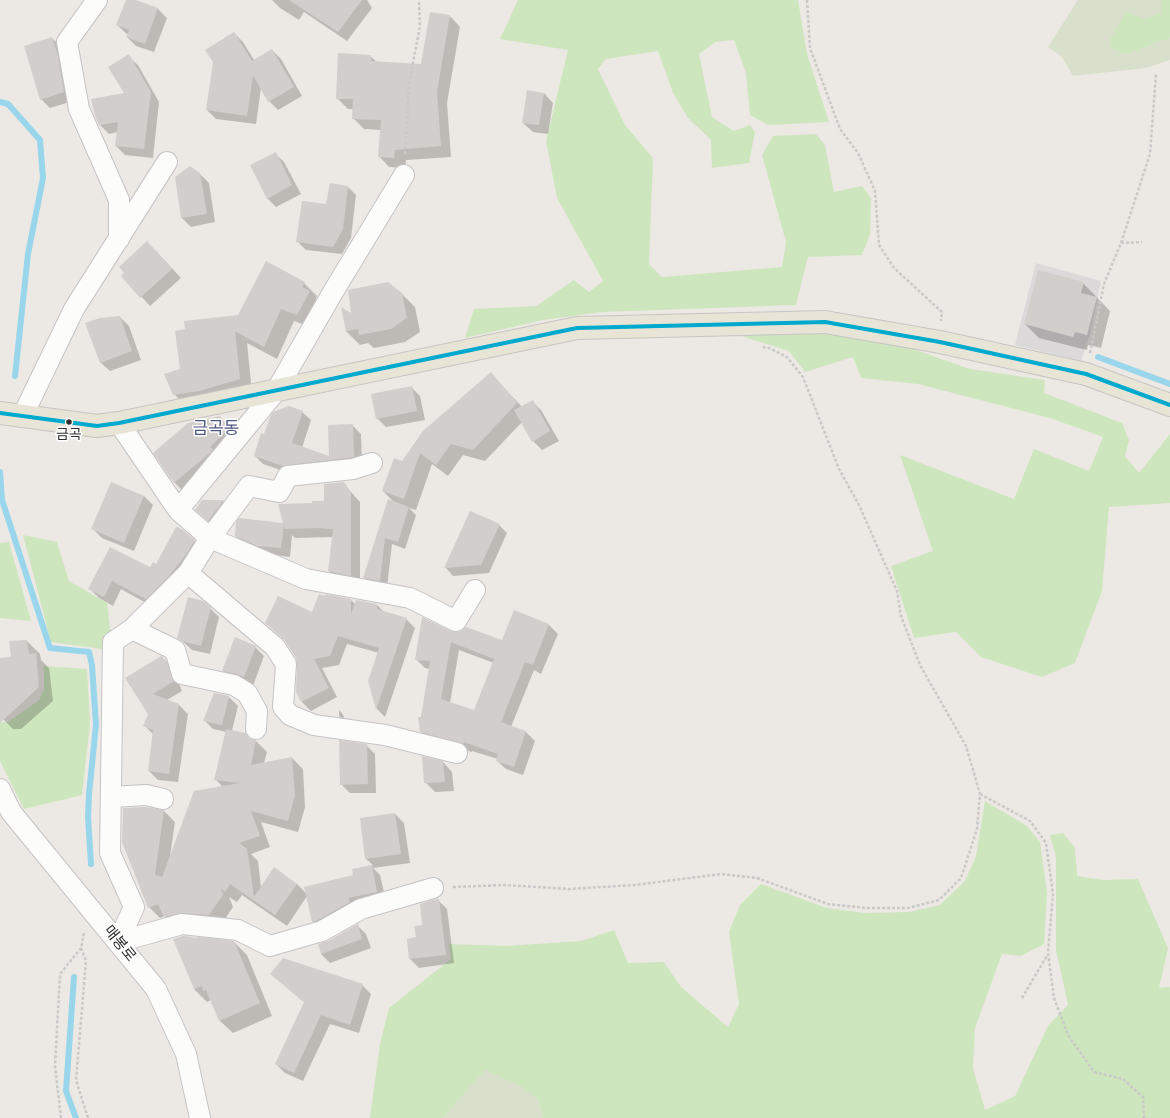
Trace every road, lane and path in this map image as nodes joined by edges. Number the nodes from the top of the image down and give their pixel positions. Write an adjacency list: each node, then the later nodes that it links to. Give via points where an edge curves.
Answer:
1 (97, 0): 7 (street, via 67,42 79,109 119,200)
2 (418, 0): 6 (path, via 420,26 409,84)
3 (807, 0): 10 (path, via 810,48 840,129 858,154 875,191 879,245 894,268 942,312)
4 (1156, 74): 9 (path, via 1150,154)
5 (167, 162): 7 (street)
6 (404, 175): 13 (street)
7 (119, 239): 16 (street, via 74,309)
8 (1142, 242): 9 (path)
9 (1121, 243): 12 (path, via 1104,284)
10 (940, 342): 12 (main road); 13 (main road, via 825,322 576,328)
11 (761, 346): 27 (path, via 787,357 803,377 839,469 859,505 897,591 901,616 920,665 966,746)
12 (1086, 374): 14 (main road)
13 (276, 391): 17 (main road); 19 (street)
14 (1170, 405)
15 (0, 413): 16 (main road)
16 (22, 417): 17 (main road, via 97,426)
17 (119, 423): 19 (street)
18 (372, 463): 20 (street, via 353,469 288,476 279,492 249,486)
19 (178, 510): 20 (street)
20 (210, 538): 21 (street); 22 (street, via 306,579 410,598 456,621)
21 (188, 573): 23 (street); 25 (street, via 275,646 286,664 283,707 290,715 314,725 385,734)
22 (475, 590)
23 (132, 629): 24 (street, via 175,650 182,674 234,685 247,693 257,711); 28 (street, via 113,642)
24 (256, 729)
25 (457, 753)
26 (0, 789): 31 (street, 매봉로, via 11,812)
27 (980, 794): 30 (path, via 977,829 961,878 939,900 908,908 866,908 828,904 757,878 721,874 635,885 569,889 505,885); 34 (path, via 1030,821 1046,843 1053,894)
28 (111, 797): 29 (street, via 146,795); 32 (street, via 110,854 134,907)
29 (163, 799)
30 (432, 888): 32 (street, via 361,909 322,931 270,946 238,930 182,924)
31 (90, 908): 32 (street, 매봉로); 33 (path)
32 (118, 942): 38 (street, 매봉로, via 156,990 186,1054)
33 (81, 948): 36 (path, via 60,974 55,1066); 37 (path, via 86,961 76,1080)
34 (1048, 953): 35 (path); 39 (path, via 1054,998 1068,1036 1094,1072 1123,1079 1143,1098)
35 (1022, 998)
36 (60, 1118)
37 (88, 1118)
38 (200, 1118)
39 (1144, 1118)

